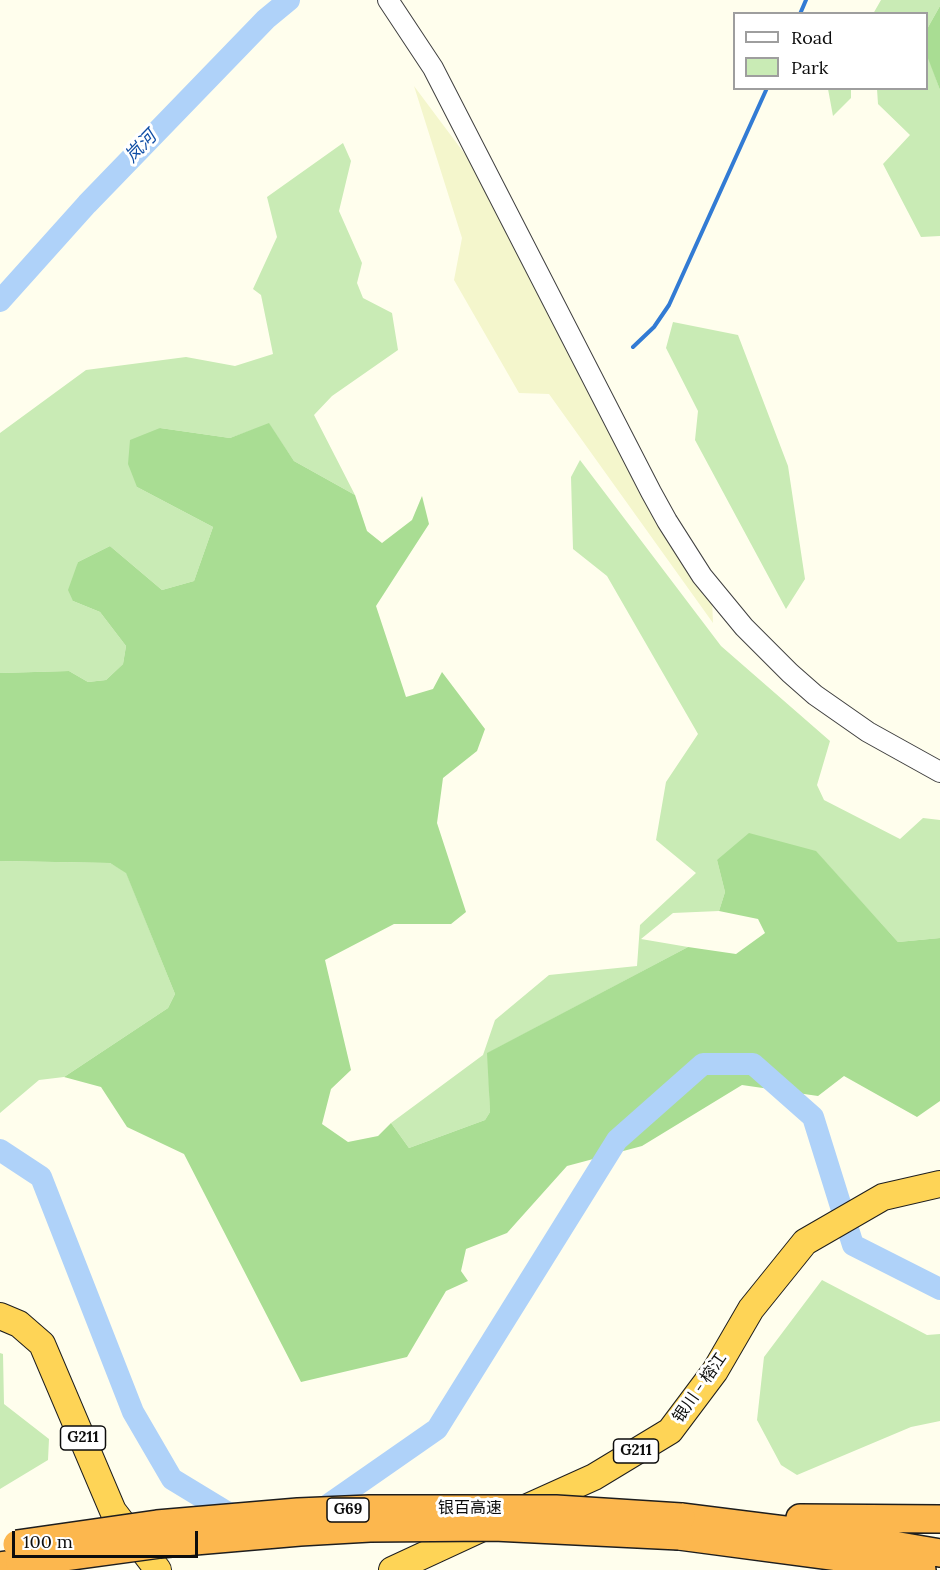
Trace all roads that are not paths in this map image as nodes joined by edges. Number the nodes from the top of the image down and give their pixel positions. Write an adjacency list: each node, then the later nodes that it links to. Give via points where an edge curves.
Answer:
1 (388, 0): 2 (street, via 433,68 651,492 702,576 759,643 815,694 868,732)
2 (940, 772)
3 (940, 1184): 10 (highway, 银川 - 榕江 / G211, via 883,1197 805,1242 751,1309 715,1371 670,1431 594,1477)
4 (0, 1316): 9 (highway, G211, via 19,1324 42,1344 113,1511)
5 (940, 1519): 6 (highway)
6 (680, 1526): 7 (highway, 银百高速 / G69, via 864,1540); 8 (highway, 银百高速 / G69, bridge, via 370,1528); 11 (highway); 12 (highway, 银百高速 / G69)
7 (940, 1553)
8 (9, 1555)
9 (158, 1570)
10 (392, 1570)
11 (794, 1570)
12 (921, 1570)

